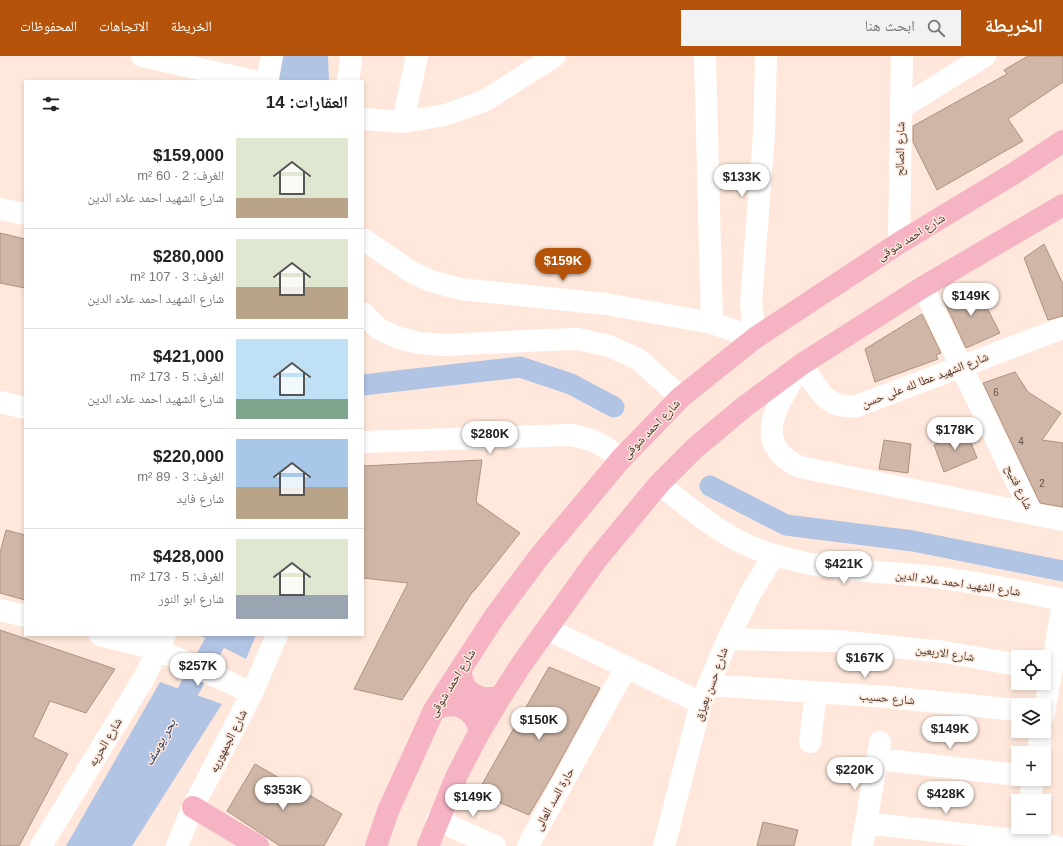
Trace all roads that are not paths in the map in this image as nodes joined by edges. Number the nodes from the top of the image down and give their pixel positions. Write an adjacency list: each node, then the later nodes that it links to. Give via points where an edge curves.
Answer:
1 (142, 56): 10 (street)
2 (272, 56): 11 (street)
3 (350, 56): 12 (street)
4 (417, 56): 15 (street)
5 (555, 56): 15 (street, via 484,101 445,115)
6 (705, 56): 24 (street)
7 (766, 56): 26 (street, via 764,134 751,303)
8 (902, 56): 13 (street, شارع الصالح)
9 (985, 56): 13 (street)
10 (250, 80)
11 (267, 80)
12 (348, 80)
13 (901, 108): 21 (street, شارع الصالح)
14 (364, 119): 15 (street)
15 (403, 122)
16 (1063, 141): 21 (main road, شارع احمد شوقى)
17 (0, 209): 19 (street)
18 (1061, 212): 22 (main road)
19 (24, 214)
20 (364, 241): 24 (street, via 413,273 460,289 606,304)
21 (899, 243): 26 (main road, شارع احمد شوقى)
22 (923, 287): 27 (main road); 28 (street, شارع فتيح)
23 (364, 314): 29 (street, via 379,329 419,343 444,345 578,340 609,346 638,359)
24 (712, 323): 26 (street)
25 (1063, 328): 28 (street, شارع الشهيد عطا لله على حسن)
26 (755, 338): 29 (main road, شارع احمد شوقى)
27 (802, 364): 28 (street, شارع الشهيد عطا لله على حسن, via 822,396 838,406 848,407 857,406); 34 (main road, via 744,407); 35 (street, via 775,412 772,423 775,445 781,455 790,462 800,468)
28 (962, 367): 35 (street, شارع فتيح)
29 (681, 397): 33 (main road, شارع احمد شوقى)
30 (0, 402): 31 (street)
31 (24, 408)
32 (364, 442): 33 (street, via 570,435 599,442)
33 (621, 459): 50 (main road, شارع احمد شوقى, via 538,557)
34 (659, 484): 37 (street, شارع الشهيد احمد علاء الدين, via 731,538); 42 (main road, via 597,559)
35 (1032, 514): 36 (street)
36 (1063, 520)
37 (774, 555): 38 (street, شارع الشهيد احمد علاء الدين, via 807,564 935,577); 45 (street, شارع حسن بعيزق, via 749,596)
38 (1063, 600)
39 (1063, 603): 47 (street)
40 (0, 610): 41 (street)
41 (24, 616)
42 (547, 629): 49 (street); 54 (main road)
43 (109, 636): 46 (street)
44 (277, 636): 52 (street, شارع الجمهوريه)
45 (728, 639): 48 (street, شارع الاربعين, via 836,642 944,652); 53 (street, شارع حسن بعيزق)
46 (162, 642): 52 (street); 64 (street, شارع الحريه, via 144,678)
47 (1051, 657)
48 (1011, 664)
49 (626, 667): 53 (street); 70 (street, حارة السد العالى)
50 (461, 668): 54 (main road, via 463,681 470,692 485,699); 56 (main road, شارع احمد شوقى)
51 (816, 692): 53 (street, شارع حسيب); 55 (street, شارع حسيب); 58 (street)
52 (252, 693): 60 (street, شارع الجمهوريه)
53 (705, 694): 71 (street, شارع حسن بعيزق)
54 (501, 696): 57 (main road)
55 (1011, 709)
56 (434, 710): 57 (main road, via 448,705 463,708 474,717); 67 (main road, شارع احمد شوقى, via 388,811)
57 (480, 731): 61 (main road)
58 (810, 742)
59 (1011, 774): 62 (street, via 879,750)
60 (193, 807): 65 (street, شارع الجمهوريه); 66 (main road)
61 (437, 820): 68 (main road); 69 (street)
62 (866, 823): 63 (street); 72 (street)
63 (1023, 838): 73 (street)
64 (41, 846)
65 (177, 846)
66 (258, 846)
67 (376, 846)
68 (428, 846)
69 (495, 846)
70 (528, 846)
71 (664, 846)
72 (862, 846)
73 (1055, 846)

